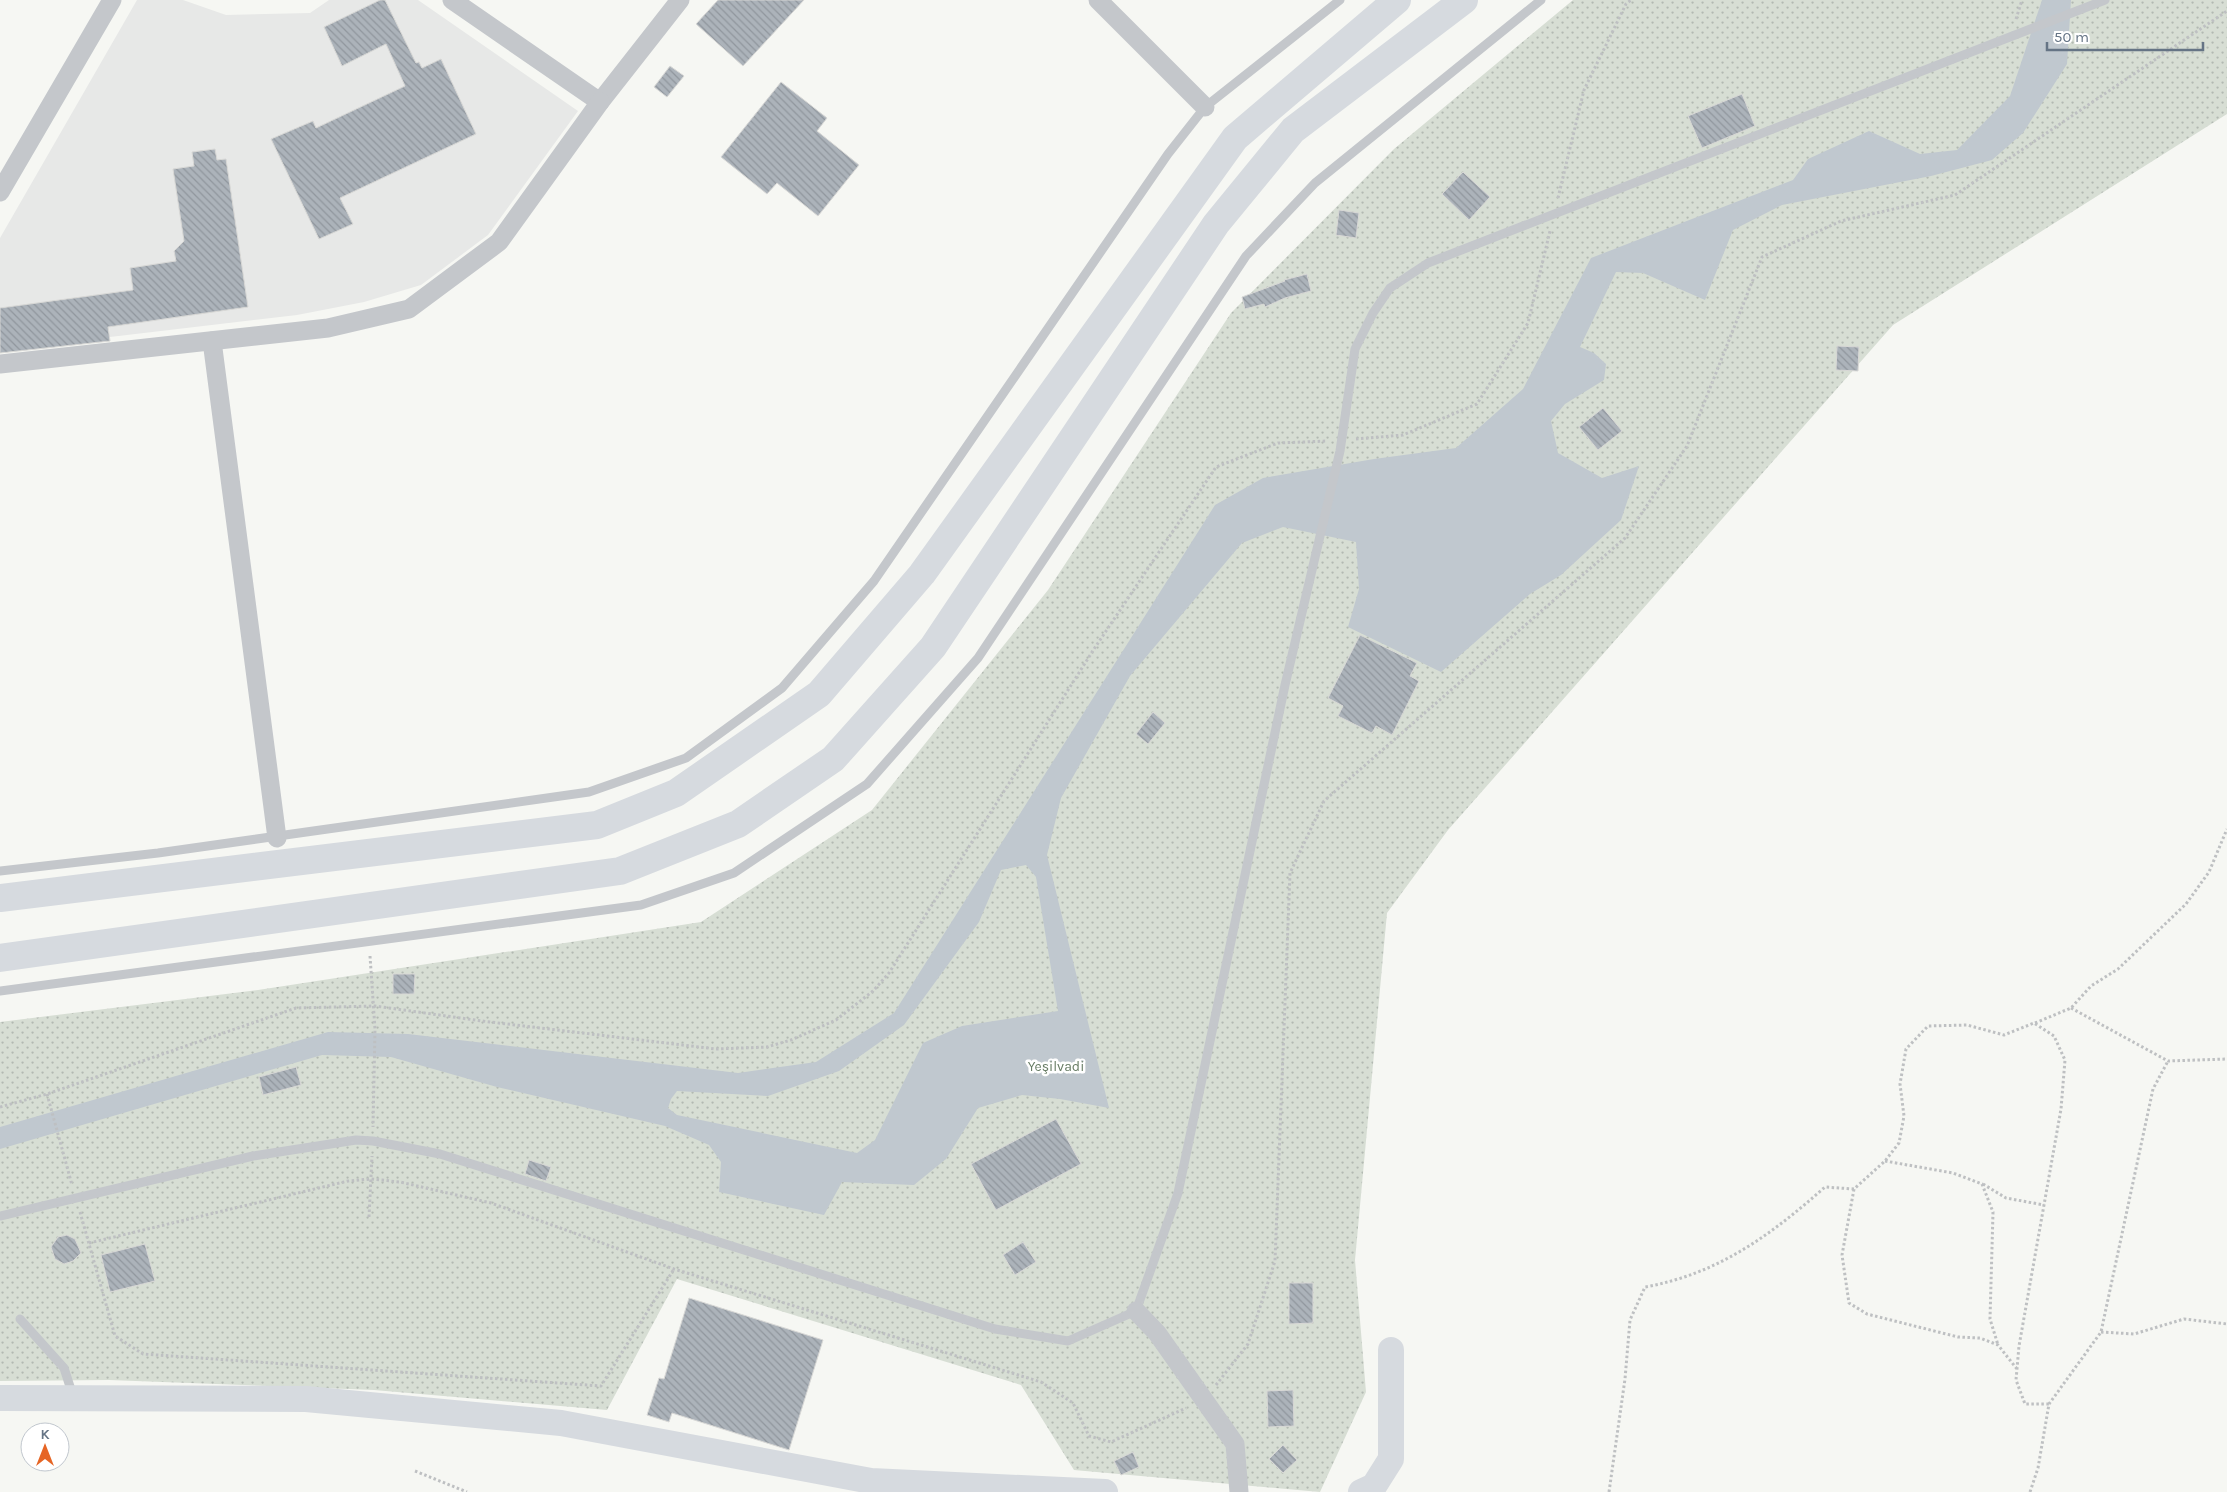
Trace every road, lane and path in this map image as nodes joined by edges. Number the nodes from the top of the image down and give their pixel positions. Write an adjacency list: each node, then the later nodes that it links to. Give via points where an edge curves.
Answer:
1 (112, 0): 13 (street)
2 (452, 0): 11 (street)
3 (680, 0): 11 (street)
4 (1098, 0): 12 (street)
5 (1340, 0): 12 (lane)
6 (1397, 0): 21 (main road, via 1234,138 922,574 819,694 676,793 597,825)
7 (1464, 0): 23 (main road, via 1292,130 1216,224 933,647 833,758 738,824 620,871)
8 (1541, 0): 22 (lane, via 1315,183 1246,256 978,658 867,784 734,873 641,905)
9 (1631, 0): 14 (path, via 1626,4 1584,90)
10 (2105, 0): 14 (lane)
11 (600, 102): 15 (street, via 499,242 409,309 328,328)
12 (1204, 107): 19 (lane, via 1168,154 874,581 782,688 686,758 590,792)
13 (0, 192)
14 (1554, 214): 17 (lane, via 1428,263 1390,288 1355,349); 17 (path, via 1528,323 1477,404 1403,435)
15 (212, 341): 16 (street); 19 (street)
16 (0, 364)
17 (1342, 441): 25 (path, via 1278,443 1216,467 1094,649 889,973 873,991 836,1020 815,1032 767,1047 716,1049); 40 (lane, via 1285,686 1178,1192)
18 (2227, 829): 26 (path, via 2209,872 2186,904 2118,969 2091,986)
19 (277, 838): 20 (lane)
20 (0, 870)
21 (0, 898)
22 (368, 942): 24 (lane); 25 (path)
23 (0, 958)
24 (0, 991)
25 (374, 1006): 28 (path); 31 (path, via 296,1008)
26 (2071, 1008): 27 (path); 30 (path)
27 (2034, 1023): 33 (path, via 2004,1035 1967,1024 1928,1026 1906,1049 1900,1084 1903,1125 1899,1143); 37 (path, via 2054,1036 2065,1060 2061,1109)
28 (376, 1058)
29 (2227, 1059): 30 (path)
30 (2168, 1061): 43 (path, via 2153,1089)
31 (47, 1094): 32 (path); 36 (path)
32 (0, 1107)
33 (1885, 1161): 34 (path, via 1953,1174); 35 (path)
34 (1982, 1184): 37 (path, via 2006,1198); 44 (path, via 1993,1212 1990,1319)
35 (1854, 1189): 44 (path, via 1842,1255 1849,1303 1867,1314 1958,1337 1980,1338); 55 (path, via 1825,1187 1780,1226 1733,1257 1674,1282 1645,1287 1630,1320)
36 (76, 1200): 38 (lane); 39 (path, via 116,1336 143,1354 601,1386); 40 (lane, via 253,1156 356,1140 373,1141 440,1154 995,1329 1068,1341)
37 (2044, 1205): 46 (path)
38 (0, 1216)
39 (674, 1269)
40 (1136, 1311): 53 (street, via 1157,1333 1234,1444)
41 (20, 1319): 48 (lane, via 64,1368)
42 (2227, 1324): 43 (path, via 2184,1319 2134,1334)
43 (2101, 1332): 49 (path)
44 (1998, 1345): 46 (path)
45 (1391, 1350): 54 (street, via 1391,1459 1374,1486)
46 (2017, 1369): 49 (path, via 2016,1380 2025,1404)
47 (0, 1398): 48 (street)
48 (74, 1398): 52 (street, via 306,1399 561,1423 871,1481)
49 (2049, 1404): 56 (path, via 2038,1468)
50 (415, 1471): 51 (path)
51 (467, 1492)
52 (1105, 1492)
53 (1239, 1492)
54 (1361, 1492)
55 (1609, 1492)
56 (2030, 1492)

